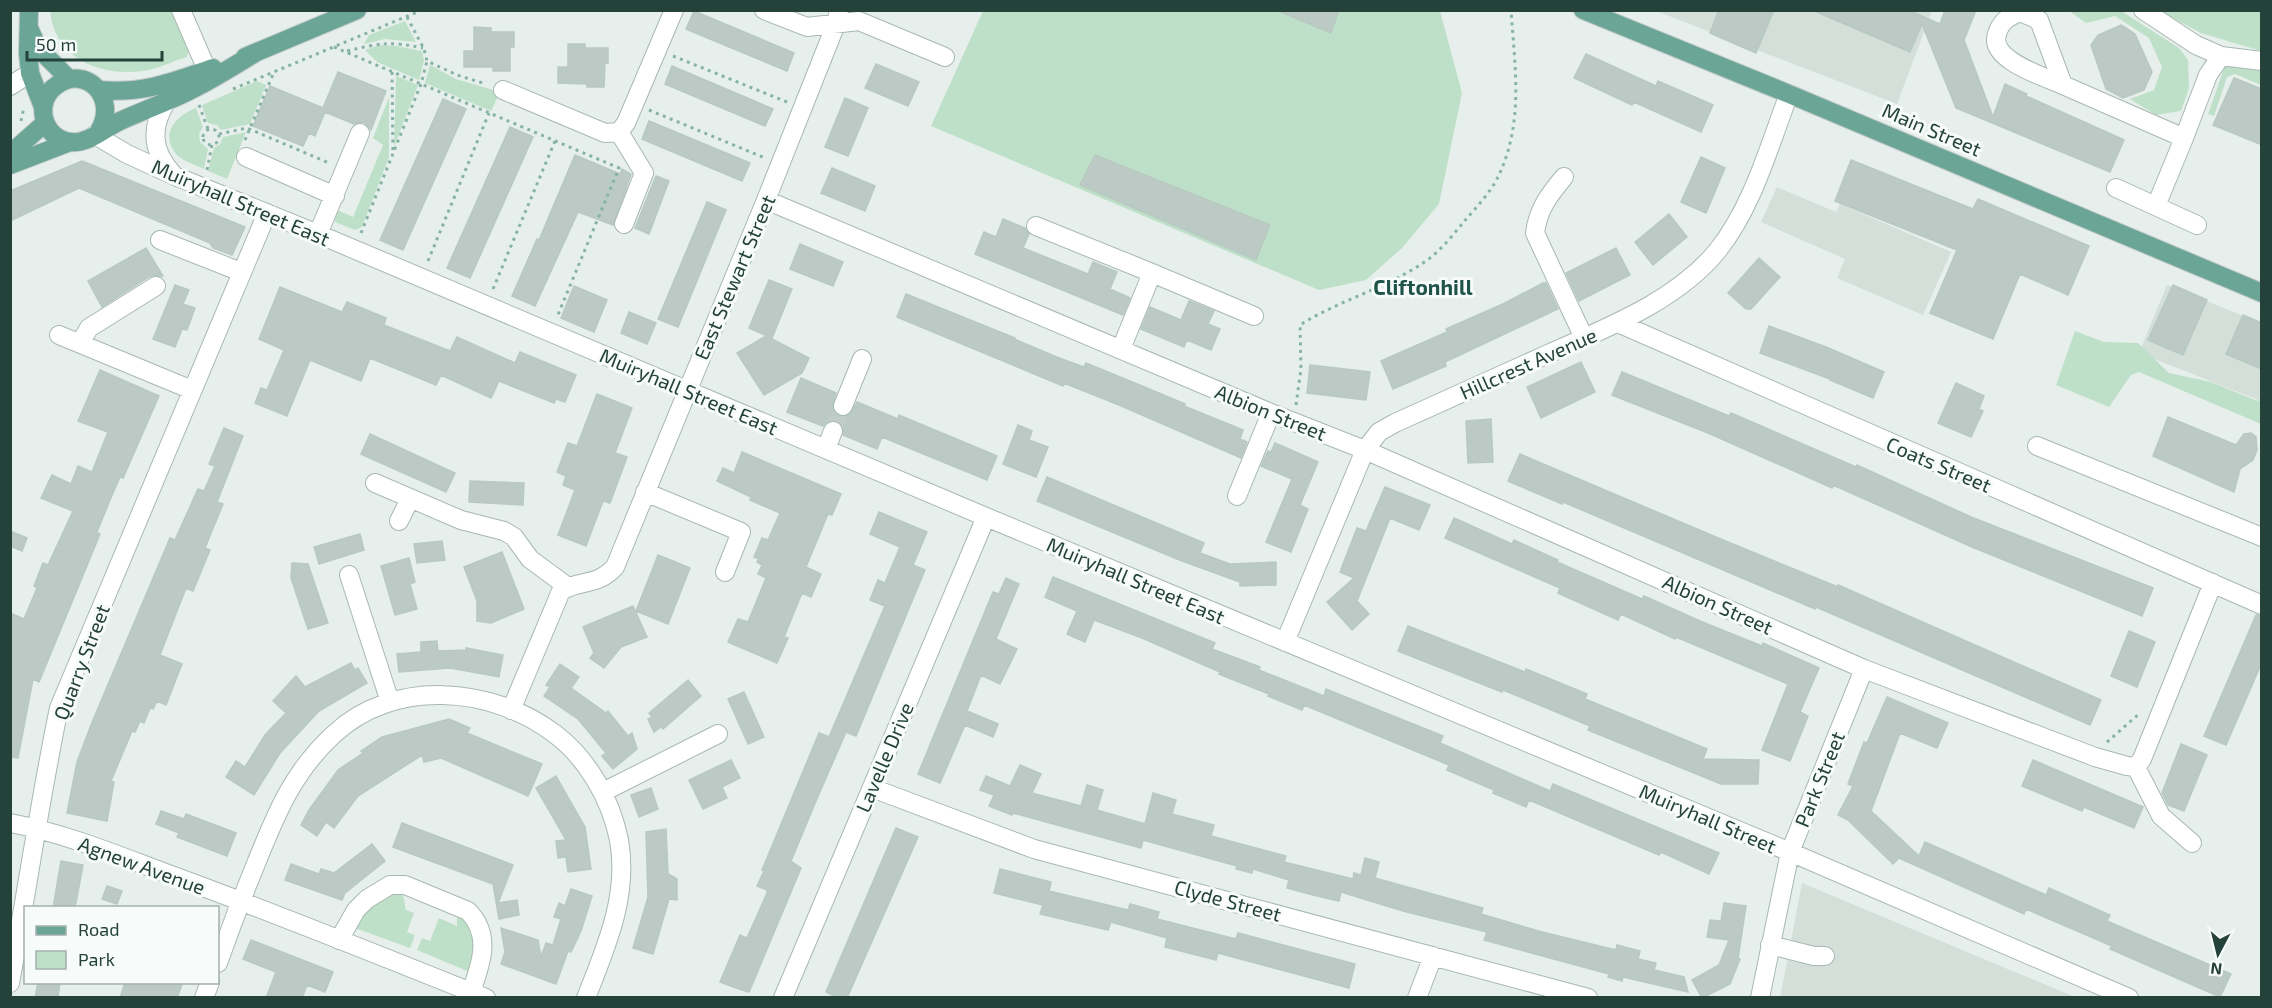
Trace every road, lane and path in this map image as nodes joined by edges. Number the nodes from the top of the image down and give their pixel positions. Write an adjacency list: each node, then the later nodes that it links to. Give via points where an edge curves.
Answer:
1 (181, 10): 22 (street)
2 (357, 10): 9 (main road)
3 (422, 10): 10 (path)
4 (674, 10): 15 (street)
5 (764, 10): 11 (street, via 807,27)
6 (1511, 10): 88 (path, via 1517,102 1512,140 1497,179 1430,258 1299,325 1301,369)
7 (1583, 10): 33 (main road, Main Street, via 1688,46)
8 (2142, 10): 19 (street)
9 (321, 17): 17 (main road)
10 (407, 17): 13 (path); 14 (path)
11 (837, 17): 18 (street, via 859,21); 37 (street, East Stewart Street)
12 (29, 19): 25 (main road); 26 (main road, via 38,48)
13 (334, 47): 16 (path); 23 (path)
14 (424, 49): 16 (path, via 397,42); 20 (path)
15 (657, 49): 35 (street); 37 (path)
16 (346, 52): 24 (path)
17 (255, 53): 22 (main road); 34 (main road)
18 (945, 57)
19 (2221, 57): 21 (street); 46 (street, via 2208,75)
20 (427, 61): 27 (path); 32 (path)
21 (2262, 61)
22 (207, 70): 30 (main road, via 156,88)
23 (274, 72): 31 (path); 41 (path)
24 (392, 72): 27 (path); 52 (path)
25 (30, 74): 29 (street); 39 (main road)
26 (69, 79): 30 (main road, via 91,83); 39 (main road, via 45,97)
27 (421, 84): 38 (path); 52 (path)
28 (2063, 85): 46 (street)
29 (10, 86)
30 (99, 90): 43 (main road, via 106,111 105,122)
31 (231, 90)
32 (503, 90): 42 (street, via 605,133)
33 (1789, 94): 74 (main road, Main Street); 77 (street, Hillcrest Avenue, via 1751,191 1719,248 1684,282)
34 (166, 102): 43 (main road); 56 (street, via 154,139 161,159)
35 (634, 103): 42 (street); 54 (path)
36 (190, 107): 40 (path, via 198,103)
37 (802, 109): 54 (street, East Stewart Street)
38 (489, 113): 47 (path); 72 (path)
39 (44, 115): 48 (main road, via 54,136); 51 (main road)
40 (208, 129): 45 (path); 49 (path, via 203,139)
41 (250, 129): 45 (path); 50 (path); 55 (path)
42 (619, 132): 64 (street, via 644,173)
43 (97, 133): 48 (main road, via 80,142); 56 (street, Muiryhall Street East, via 127,154)
44 (360, 133): 55 (street)
45 (219, 134): 49 (path)
46 (2184, 138): 62 (street)
47 (555, 141): 75 (path); 78 (path, via 619,168)
48 (70, 142): 53 (main road)
49 (212, 145): 57 (path, via 206,172)
50 (245, 151): 60 (street)
51 (10, 154)
52 (393, 158): 69 (path)
53 (10, 165)
54 (780, 165): 61 (street, East Stewart Street)
55 (345, 170): 60 (street)
56 (175, 176): 63 (street, Muiryhall Street East)
57 (214, 176)
58 (1564, 177): 80 (street, via 1546,198 1534,232)
59 (2116, 188): 62 (street)
60 (335, 196): 67 (street)
61 (766, 200): 82 (street, Albion Street); 85 (street, East Stewart Street)
62 (2156, 206): 65 (street)
63 (267, 213): 67 (street, Muiryhall Street East); 70 (street, Quarry Street)
64 (624, 224)
65 (2197, 225)
66 (1036, 226): 71 (street)
67 (318, 234): 69 (street, Muiryhall Street East)
68 (160, 240): 70 (street)
69 (354, 249): 72 (street, Muiryhall Street East)
70 (241, 272): 84 (street, Quarry Street)
71 (1152, 273): 76 (street); 82 (street)
72 (420, 279): 75 (street, Muiryhall Street East)
73 (156, 286): 81 (street, via 89,328)
74 (2262, 293)
75 (486, 305): 78 (street, Muiryhall Street East)
76 (1254, 316)
77 (1618, 323): 80 (street, Hillcrest Avenue); 102 (street, Coats Street)
78 (551, 332): 85 (street, Muiryhall Street East)
79 (59, 334): 81 (street)
80 (1584, 338): 92 (street, Hillcrest Avenue, via 1395,423 1379,432)
81 (80, 344): 84 (street)
82 (1121, 349): 87 (street, Albion Street)
83 (862, 359): 86 (street)
84 (192, 390): 116 (street, Quarry Street, via 59,708)
85 (687, 391): 91 (street, Muiryhall Street East); 94 (street, East Stewart Street)
86 (843, 406)
87 (1271, 412): 88 (street, Albion Street); 95 (street)
88 (1293, 422): 92 (street, Albion Street)
89 (833, 431): 91 (street)
90 (2037, 446): 99 (street)
91 (826, 449): 97 (street, Muiryhall Street East)
92 (1365, 450): 105 (street, Hillcrest Avenue); 106 (street, Albion Street)
93 (375, 483): 96 (street)
94 (645, 492): 100 (street, via 741,532); 103 (street, East Stewart Street, via 615,567 599,580)
95 (1237, 496)
96 (410, 499): 98 (street); 103 (street, via 461,520 504,531 514,537 530,559)
97 (986, 517): 105 (street, Muiryhall Street East); 113 (street, Lavelle Drive)
98 (399, 521)
99 (2262, 537)
100 (725, 572)
101 (349, 575): 107 (street)
102 (2213, 583): 104 (street, Coats Street); 112 (street)
103 (568, 587): 109 (street, via 557,597)
104 (2262, 605)
105 (1285, 642): 118 (street, Muiryhall Street)
106 (1864, 669): 111 (street, Albion Street); 118 (street, Park Street)
107 (390, 702): 109 (street, via 428,694 453,695); 119 (street, via 334,734 297,776 278,810)
108 (2144, 709): 111 (path)
109 (511, 710): 114 (street, via 556,734 588,768)
110 (718, 734): 114 (street)
111 (2091, 755): 112 (street, Albion Street)
112 (2136, 767): 117 (street, via 2161,816)
113 (872, 788): 122 (street, Clyde Street, via 1034,849); 129 (street, Lavelle Drive)
114 (603, 792): 128 (street, via 619,840 621,879 617,912)
115 (10, 823): 116 (street, Agnew Avenue)
116 (37, 828): 119 (street, Agnew Avenue); 125 (street, Quarry Street)
117 (2192, 843)
118 (1790, 852): 121 (street, Park Street); 127 (street, Muiryhall Street)
119 (241, 901): 120 (street, Agnew Avenue); 124 (street)
120 (339, 940): 126 (street, Agnew Avenue); 126 (street, Agnew Avenue, via 356,910 367,900 390,885 405,885 468,911 475,918 483,947)
121 (1770, 945): 123 (street); 132 (street, Park Street)
122 (1433, 956): 130 (street); 131 (street, Clyde Street)
123 (1825, 956)
124 (219, 960)
125 (10, 983)
126 (479, 995)
127 (2118, 995)
128 (586, 998)
129 (783, 998)
130 (1417, 998)
131 (1588, 998)
132 (1760, 998)

